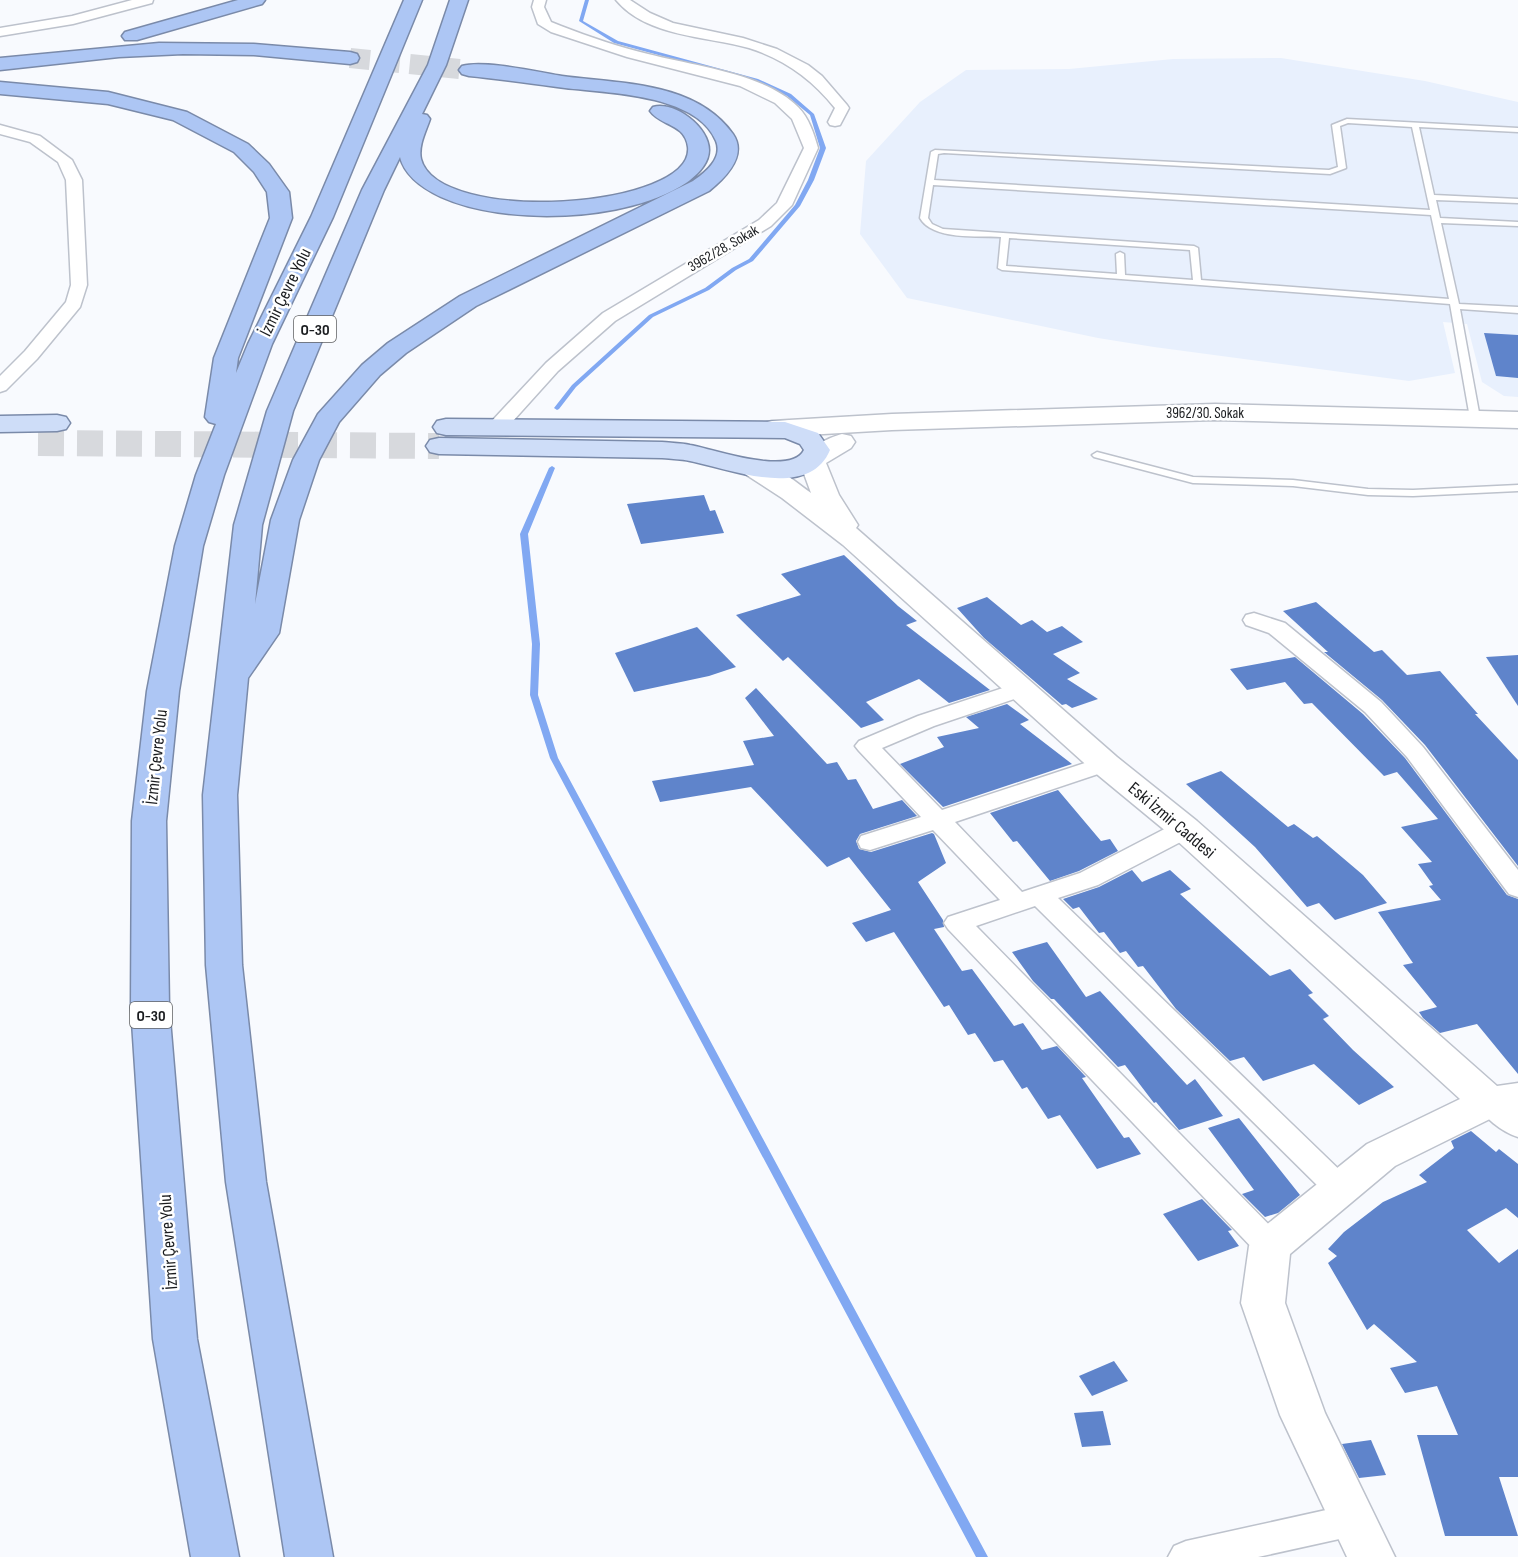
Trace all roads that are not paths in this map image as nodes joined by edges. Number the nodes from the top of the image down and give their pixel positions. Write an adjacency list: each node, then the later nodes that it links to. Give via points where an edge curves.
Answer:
1 (96, 0): 8 (street)
2 (147, 0): 8 (street)
3 (256, 0): 10 (highway, via 148,32)
4 (413, 0): 42 (highway, İzmir Çevre Yolu / O-30, via 322,217 260,344)
5 (459, 0): 11 (highway, O-30)
6 (540, 0): 35 (street, 3962/28. Sokak, via 538,7 545,24 556,29 773,95 793,110 811,147 784,205 765,223 609,317 552,368)
7 (622, 0): 14 (street, via 638,13 678,30 745,43 799,64 827,88 842,108)
8 (112, 9): 9 (street)
9 (0, 32)
10 (0, 62): 12 (highway, via 186,48 297,51 348,62 183,56)
11 (436, 65): 46 (highway, O-30, via 373,190 280,411 248,525); 46 (highway, via 411,147 411,161 430,183 466,200 527,209 596,204 638,195 678,179 695,164 699,148 692,130 669,114 651,108 466,75 625,90 669,100 707,116 723,132 728,152 717,172 701,186 468,300 398,348 347,396 327,419 306,460 285,520 264,633)
12 (0, 72)
13 (0, 88): 42 (highway, via 108,98 180,116 241,148 262,168 278,192 281,218 226,358)
14 (835, 122)
15 (1415, 124): 17 (lane); 18 (lane, via 1354,120 1336,125 1342,168 1330,172 945,151 935,152); 19 (lane)
16 (0, 129): 29 (street, via 35,139 64,160 74,180 79,285 74,303)
17 (1518, 130)
18 (929, 182): 21 (lane); 23 (lane, via 923,215 929,226 941,231)
19 (1431, 197): 20 (lane); 21 (lane)
20 (1518, 201)
21 (1435, 216): 22 (lane); 27 (lane)
22 (1518, 224)
23 (1005, 235): 25 (lane, via 1002,268); 26 (lane, via 1194,248)
24 (1120, 254): 25 (lane)
25 (1120, 277): 26 (lane)
26 (1197, 283): 27 (lane)
27 (1455, 304): 28 (lane); 30 (lane)
28 (1518, 310)
29 (0, 386)
30 (1475, 418): 31 (street, 3962/30. Sokak); 32 (street, 3962/30. Sokak, via 1215,412)
31 (1518, 420)
32 (892, 422): 36 (street); 40 (street, via 855,434)
33 (57, 423): 34 (main road)
34 (0, 424)
35 (497, 427): 36 (main road); 41 (main road, via 442,437 687,452)
36 (772, 429): 40 (main road, via 798,433 812,441 817,450); 41 (main road, via 749,434 736,444 735,454)
37 (0, 443): 38 (main road)
38 (38, 443)
39 (1097, 455): 43 (lane, via 1193,480 1293,483 1368,492)
40 (812, 460): 41 (main road, via 791,470); 44 (street, Eski İzmir Caddesi, via 825,495)
41 (754, 468): 44 (street, Eski İzmir Caddesi)
42 (210, 475): 58 (highway, İzmir Çevre Yolu / O-30, via 189,546 163,692 149,833 150,1007 175,1339)
43 (1518, 488)
44 (853, 539): 47 (street, Eski İzmir Caddesi)
45 (1254, 620): 52 (street, via 1277,628 1373,707 1415,752)
46 (232, 676): 59 (highway, O-30, via 220,795 224,965 246,1182)
47 (1021, 689): 48 (street, Eski İzmir Caddesi); 49 (street, via 867,746)
48 (1104, 764): 49 (street); 50 (street, Eski İzmir Caddesi)
49 (937, 819): 51 (street); 53 (street)
50 (1185, 829): 53 (street, via 1089,879); 54 (street, Eski İzmir Caddesi)
51 (870, 842)
52 (1518, 888)
53 (1028, 899): 55 (street); 56 (street, via 957,923)
54 (1508, 1109): 55 (street, via 1381,1155)
55 (1340, 1189): 56 (street)
56 (1270, 1246): 57 (street, via 1263,1303 1303,1415)
57 (1353, 1520): 60 (street); 61 (street)
58 (214, 1557)
59 (309, 1557)
60 (1186, 1557)
61 (1371, 1557)

